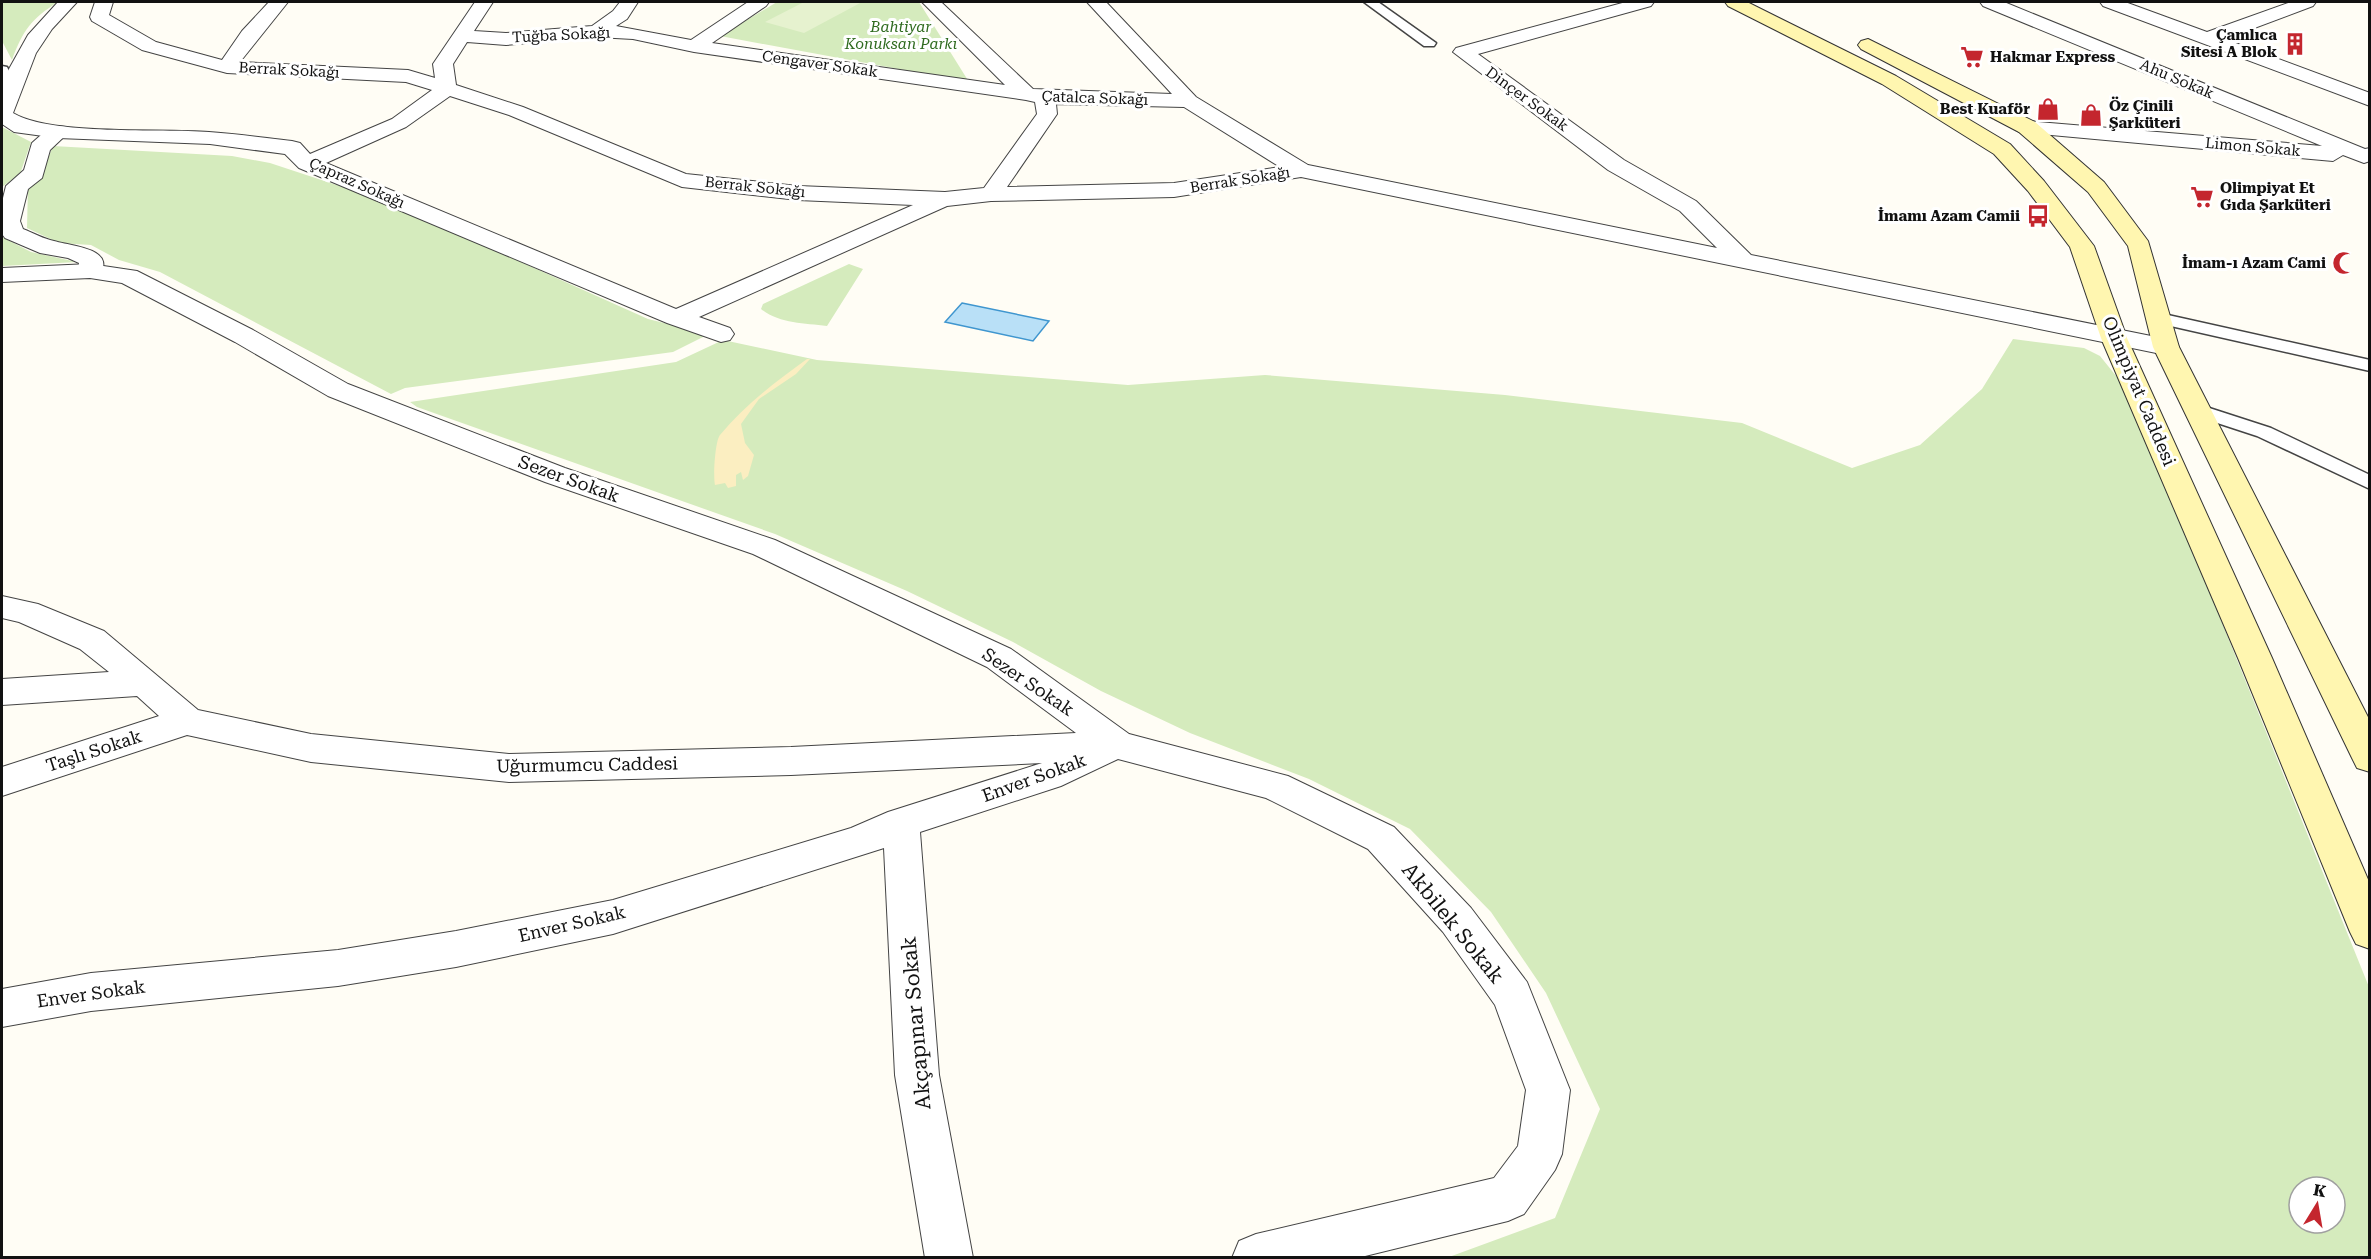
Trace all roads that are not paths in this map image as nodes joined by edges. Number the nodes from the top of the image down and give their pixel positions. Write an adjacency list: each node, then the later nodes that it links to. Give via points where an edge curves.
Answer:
1 (68, 2): 22 (street, Çapraz Sokağı, via 57,10)
2 (104, 2): 21 (street, Berrak Sokağı, via 99,18 149,46)
3 (279, 2): 21 (street, Berrak Sokağı)
4 (484, 2): 17 (street)
5 (629, 2): 16 (street, via 620,15)
6 (760, 2): 20 (street)
7 (931, 2): 24 (street, Çatalca Sokağı)
8 (1096, 2): 26 (street)
9 (1370, 2): 19 (lane)
10 (1645, 2): 35 (street, Dinçer Sokak, via 1463,52 1616,165 1688,206)
11 (1734, 2): 41 (main road, Olimpiyat Caddesi, via 1888,80 2002,149 2082,246)
12 (1781, 2): 28 (main road)
13 (1989, 2): 30 (street, Ahu Sokak)
14 (2109, 2): 18 (street)
15 (2307, 2): 18 (street)
16 (597, 31): 17 (street, Tuğba Sokağı, via 506,39); 20 (street, Tuğba Sokağı, via 633,33)
17 (464, 36): 23 (street, via 443,64)
18 (2206, 39): 25 (street)
19 (1429, 42)
20 (694, 46): 24 (street, Cengaver Sokak)
21 (227, 67): 23 (street, Berrak Sokağı, via 408,76)
22 (6, 78): 27 (street, Çapraz Sokağı)
23 (446, 90): 31 (street, via 399,123); 34 (street, Berrak Sokağı, via 516,111 682,180 798,193)
24 (1035, 96): 26 (street, Çatalca Sokağı); 33 (street, via 1047,114)
25 (2370, 100)
26 (1190, 101): 32 (street)
27 (2, 115): 29 (street, Çapraz Sokağı, via 22,127)
28 (2027, 127): 30 (street, Limon Sokak); 39 (main road, via 2097,187 2140,246)
29 (58, 132): 31 (street, Çapraz Sokağı, via 256,142 292,148); 36 (street, via 40,148 34,173 17,186 8,221 13,232 91,260)
30 (2368, 157)
31 (308, 163): 38 (street, Çapraz Sokağı)
32 (1301, 170): 33 (street, Berrak Sokağı, via 1174,190); 35 (street)
33 (991, 194): 34 (street, Berrak Sokağı)
34 (945, 199): 38 (street)
35 (1742, 259): 41 (street)
36 (90, 271): 37 (street, Sezer Sokak); 50 (street, Sezer Sokak, via 128,276 338,390 555,475 764,547 999,658)
37 (2, 275)
38 (676, 318): 40 (street, Çapraz Sokağı)
39 (2159, 318): 42 (main road); 43 (lane)
40 (721, 334)
41 (2114, 338): 42 (street); 54 (main road, Olimpiyat Caddesi)
42 (2166, 347): 44 (main road)
43 (2370, 366)
44 (2200, 411): 45 (lane, via 2264,432); 51 (main road)
45 (2370, 483)
46 (2, 607): 47 (street, Uğurmumcu Caddesi, via 26,612 92,640)
47 (145, 683): 48 (street); 49 (street, Uğurmumcu Caddesi)
48 (2, 692)
49 (187, 721): 50 (street, Uğurmumcu Caddesi, via 311,748 509,768 791,761); 52 (street, Taşlı Sokak)
50 (1118, 745): 53 (street, Enver Sokak, via 1048,776); 57 (street, Akbilek Sokak, via 1275,786 1381,838 1457,920 1512,995 1548,1090 1539,1154 1508,1198)
51 (2370, 758)
52 (2, 781)
53 (901, 823): 55 (street, Enver Sokak, via 860,841 613,917 338,968 91,992); 56 (street, Akçapınar Sokak, via 917,1075)
54 (2370, 932)
55 (2, 1008)
56 (949, 1257)
57 (1256, 1257)

